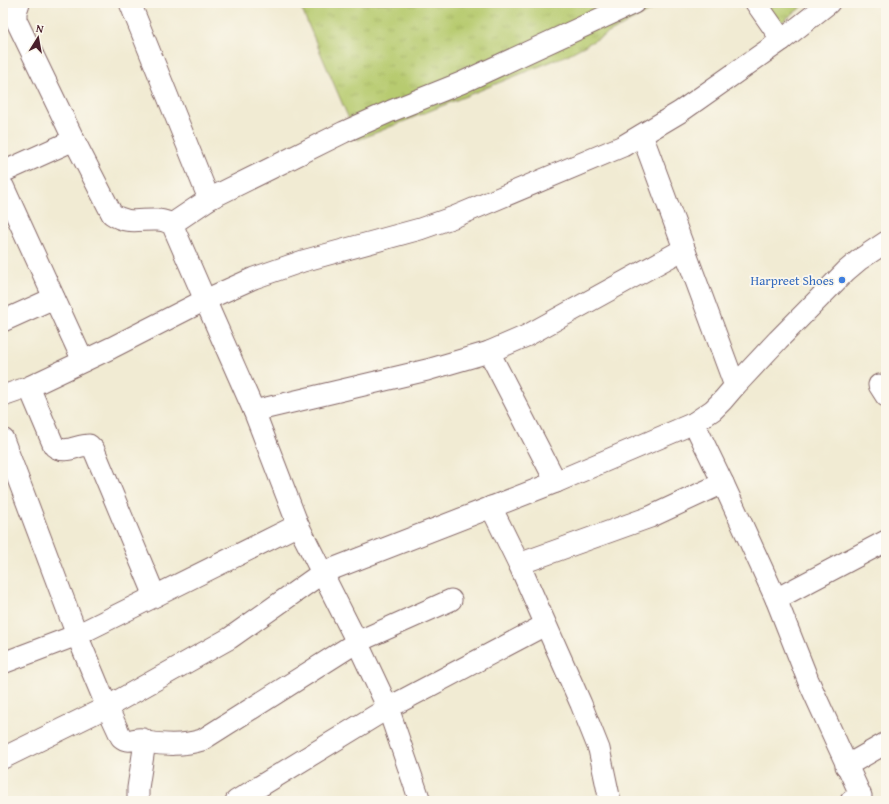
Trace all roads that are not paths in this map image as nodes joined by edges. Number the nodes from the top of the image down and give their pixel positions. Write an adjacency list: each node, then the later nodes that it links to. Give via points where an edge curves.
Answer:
1 (130, 3): 11 (street)
2 (634, 3): 11 (street, via 461,83 344,132)
3 (756, 3): 6 (street)
4 (829, 3): 6 (street)
5 (13, 17): 8 (street)
6 (782, 40): 7 (street, via 680,112)
7 (642, 135): 14 (street); 16 (street, via 623,146 454,217 420,229 303,261 254,278)
8 (74, 140): 9 (street); 12 (street, via 112,214 119,219 130,221 163,220)
9 (3, 172)
10 (3, 186): 15 (street)
11 (209, 199): 12 (street)
12 (172, 224): 16 (street)
13 (886, 242): 20 (street, via 846,271)
14 (686, 252): 18 (street, via 684,249 526,336); 20 (street)
15 (54, 298): 17 (street); 19 (street)
16 (205, 300): 19 (street); 23 (street)
17 (3, 321)
18 (489, 352): 23 (street, via 427,370); 26 (street)
19 (83, 361): 21 (street)
20 (735, 386): 24 (street, via 713,410)
21 (29, 387): 22 (street); 33 (street, via 54,446 64,450 89,445 94,450)
22 (3, 396)
23 (254, 411): 29 (street)
24 (694, 423): 26 (street); 27 (street)
25 (3, 439): 37 (street)
26 (556, 482): 28 (street)
27 (723, 483): 31 (street, via 650,517); 34 (street)
28 (491, 507): 31 (street); 32 (street)
29 (298, 525): 32 (street); 33 (street)
30 (886, 541): 34 (street)
31 (519, 564): 36 (street)
32 (322, 573): 38 (street); 40 (street, via 230,638)
33 (155, 596): 37 (street)
34 (776, 599): 45 (street)
35 (451, 600): 38 (street)
36 (545, 625): 41 (street); 50 (street, via 599,749)
37 (77, 635): 39 (street); 40 (street)
38 (358, 642): 41 (street); 42 (street, via 202,740 178,745)
39 (3, 663)
40 (107, 707): 42 (street, via 121,737 130,741 139,738); 44 (street)
41 (388, 708): 48 (street); 49 (street)
42 (145, 742): 47 (street)
43 (886, 743): 45 (street)
44 (3, 758)
45 (846, 766): 46 (street)
46 (858, 799)
47 (138, 801)
48 (236, 801)
49 (420, 801)
50 (610, 801)

